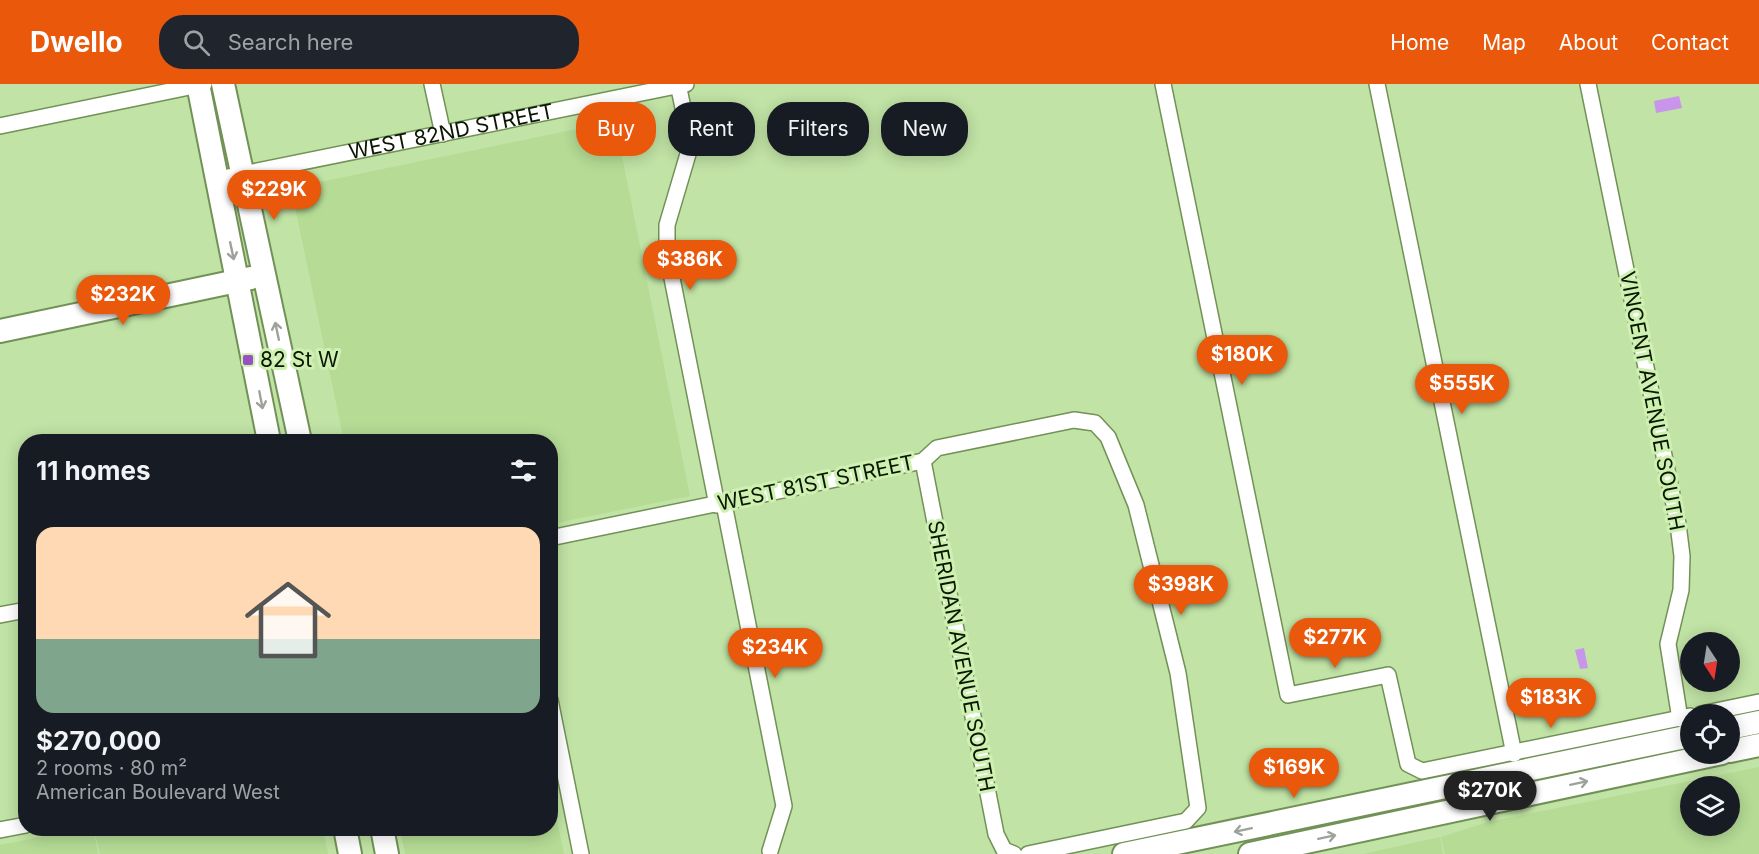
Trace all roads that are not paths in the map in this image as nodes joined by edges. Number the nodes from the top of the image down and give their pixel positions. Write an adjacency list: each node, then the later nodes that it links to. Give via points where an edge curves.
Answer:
1 (200, 84): 8 (street); 11 (main road)
2 (223, 84): 10 (main road)
3 (432, 84): 9 (street)
4 (1163, 84): 32 (street, via 1288,695 1388,675 1408,764 1422,771)
5 (1377, 84): 32 (street)
6 (1588, 84): 23 (street, VINCENT AVENUE SOUTH, via 1678,524 1682,556 1680,590 1668,644)
7 (681, 85): 9 (street, WEST 82ND STREET); 18 (street, via 688,154 667,225 667,253)
8 (0, 126)
9 (443, 134): 10 (street, WEST 82ND STREET)
10 (244, 174): 11 (street, WEST 82ND STREET); 12 (main road)
11 (218, 179): 13 (main road, one-way to 13)
12 (265, 276): 13 (main road); 16 (main road, one-way to 12)
13 (238, 281): 14 (main road); 15 (main road, one-way to 15)
14 (0, 332)
15 (268, 434)
16 (299, 434)
17 (923, 461): 18 (street, WEST 81ST STREET); 41 (street, SHERIDAN AVENUE SOUTH, via 996,834); 45 (street, WEST 81ST STREET, via 937,448 1074,420 1095,423 1108,437 1136,505 1178,673 1198,808 1186,821)
18 (721, 504): 19 (street, WEST 81ST STREET); 40 (street, via 784,806)
19 (558, 536)
20 (18, 612): 21 (street)
21 (0, 615)
22 (1759, 702): 24 (street)
23 (1682, 704)
24 (1740, 706)
25 (1759, 722): 28 (main road)
26 (1680, 725): 32 (street)
27 (1680, 726): 34 (main road)
28 (1740, 726)
29 (558, 740): 44 (street)
30 (1759, 745): 31 (main road)
31 (1740, 749)
32 (1514, 753)
33 (1680, 762): 35 (main road, one-way to 33)
34 (1404, 796): 35 (main road); 46 (main road, one-way to 46)
35 (1409, 820): 47 (main road, one-way to 35)
36 (18, 827): 37 (street)
37 (0, 830)
38 (347, 836): 42 (main road)
39 (384, 836): 43 (main road)
40 (770, 851)
41 (1009, 852)
42 (350, 854)
43 (387, 854)
44 (581, 854)
45 (1029, 854)
46 (1124, 854)
47 (1250, 854)

